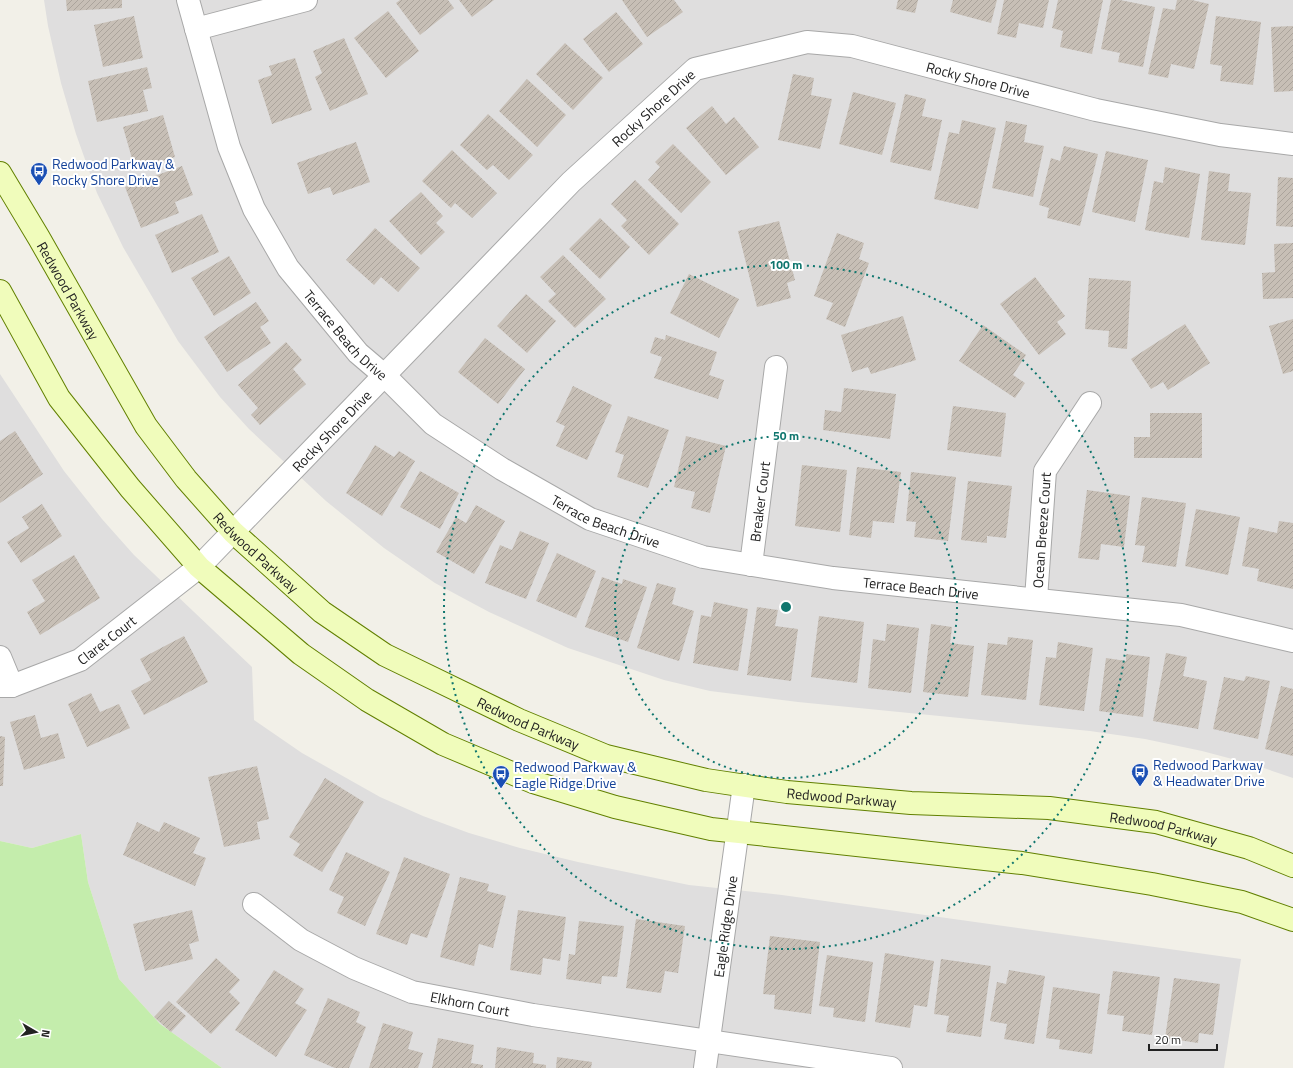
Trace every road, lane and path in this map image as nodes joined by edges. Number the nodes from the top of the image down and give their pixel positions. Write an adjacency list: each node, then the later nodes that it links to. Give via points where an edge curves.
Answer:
1 (188, 0): 3 (street, Terrace Beach Drive)
2 (306, 0): 3 (street, via 299,4)
3 (196, 29): 8 (street, Terrace Beach Drive, via 228,147 254,209 288,268 323,313 358,354)
4 (1293, 144): 8 (street, Rocky Shore Drive, via 1220,135 1096,110 852,46 807,42 695,69 571,182)
5 (0, 173): 10 (main road, Redwood Parkway, via 146,426 186,478)
6 (0, 291): 12 (main road, via 59,398 130,488)
7 (776, 367): 11 (street, Breaker Court)
8 (385, 376): 10 (street, Rocky Shore Drive); 11 (street, Terrace Beach Drive, via 433,424 502,469 590,518 703,557)
9 (1090, 403): 13 (street, Ocean Breeze Court, via 1045,471)
10 (233, 532): 12 (street, Rocky Shore Drive); 17 (main road, Redwood Parkway, via 322,612 385,655 519,720 606,756 706,780)
11 (751, 565): 13 (street, Terrace Beach Drive, via 833,578)
12 (199, 567): 16 (street, Claret Court, via 80,660); 18 (main road, via 301,654 367,700 442,744 532,782 615,807 711,829)
13 (1036, 598): 14 (street, Terrace Beach Drive, via 1181,615)
14 (1293, 641)
15 (0, 657): 16 (street)
16 (6, 686)
17 (744, 785): 18 (street, Eagle Ridge Drive); 19 (main road, Redwood Parkway, via 787,792 910,802 1049,808 1156,822 1249,848)
18 (737, 832): 21 (main road, via 1045,867 1242,902); 22 (street, Eagle Ridge Drive)
19 (1293, 866)
20 (254, 904): 22 (street, Elkhorn Court, via 301,940 354,968 412,992 533,1015)
21 (1293, 920)
22 (709, 1042): 23 (street, Eagle Ridge Drive); 24 (street, Elkhorn Court)
23 (706, 1068)
24 (891, 1068)

